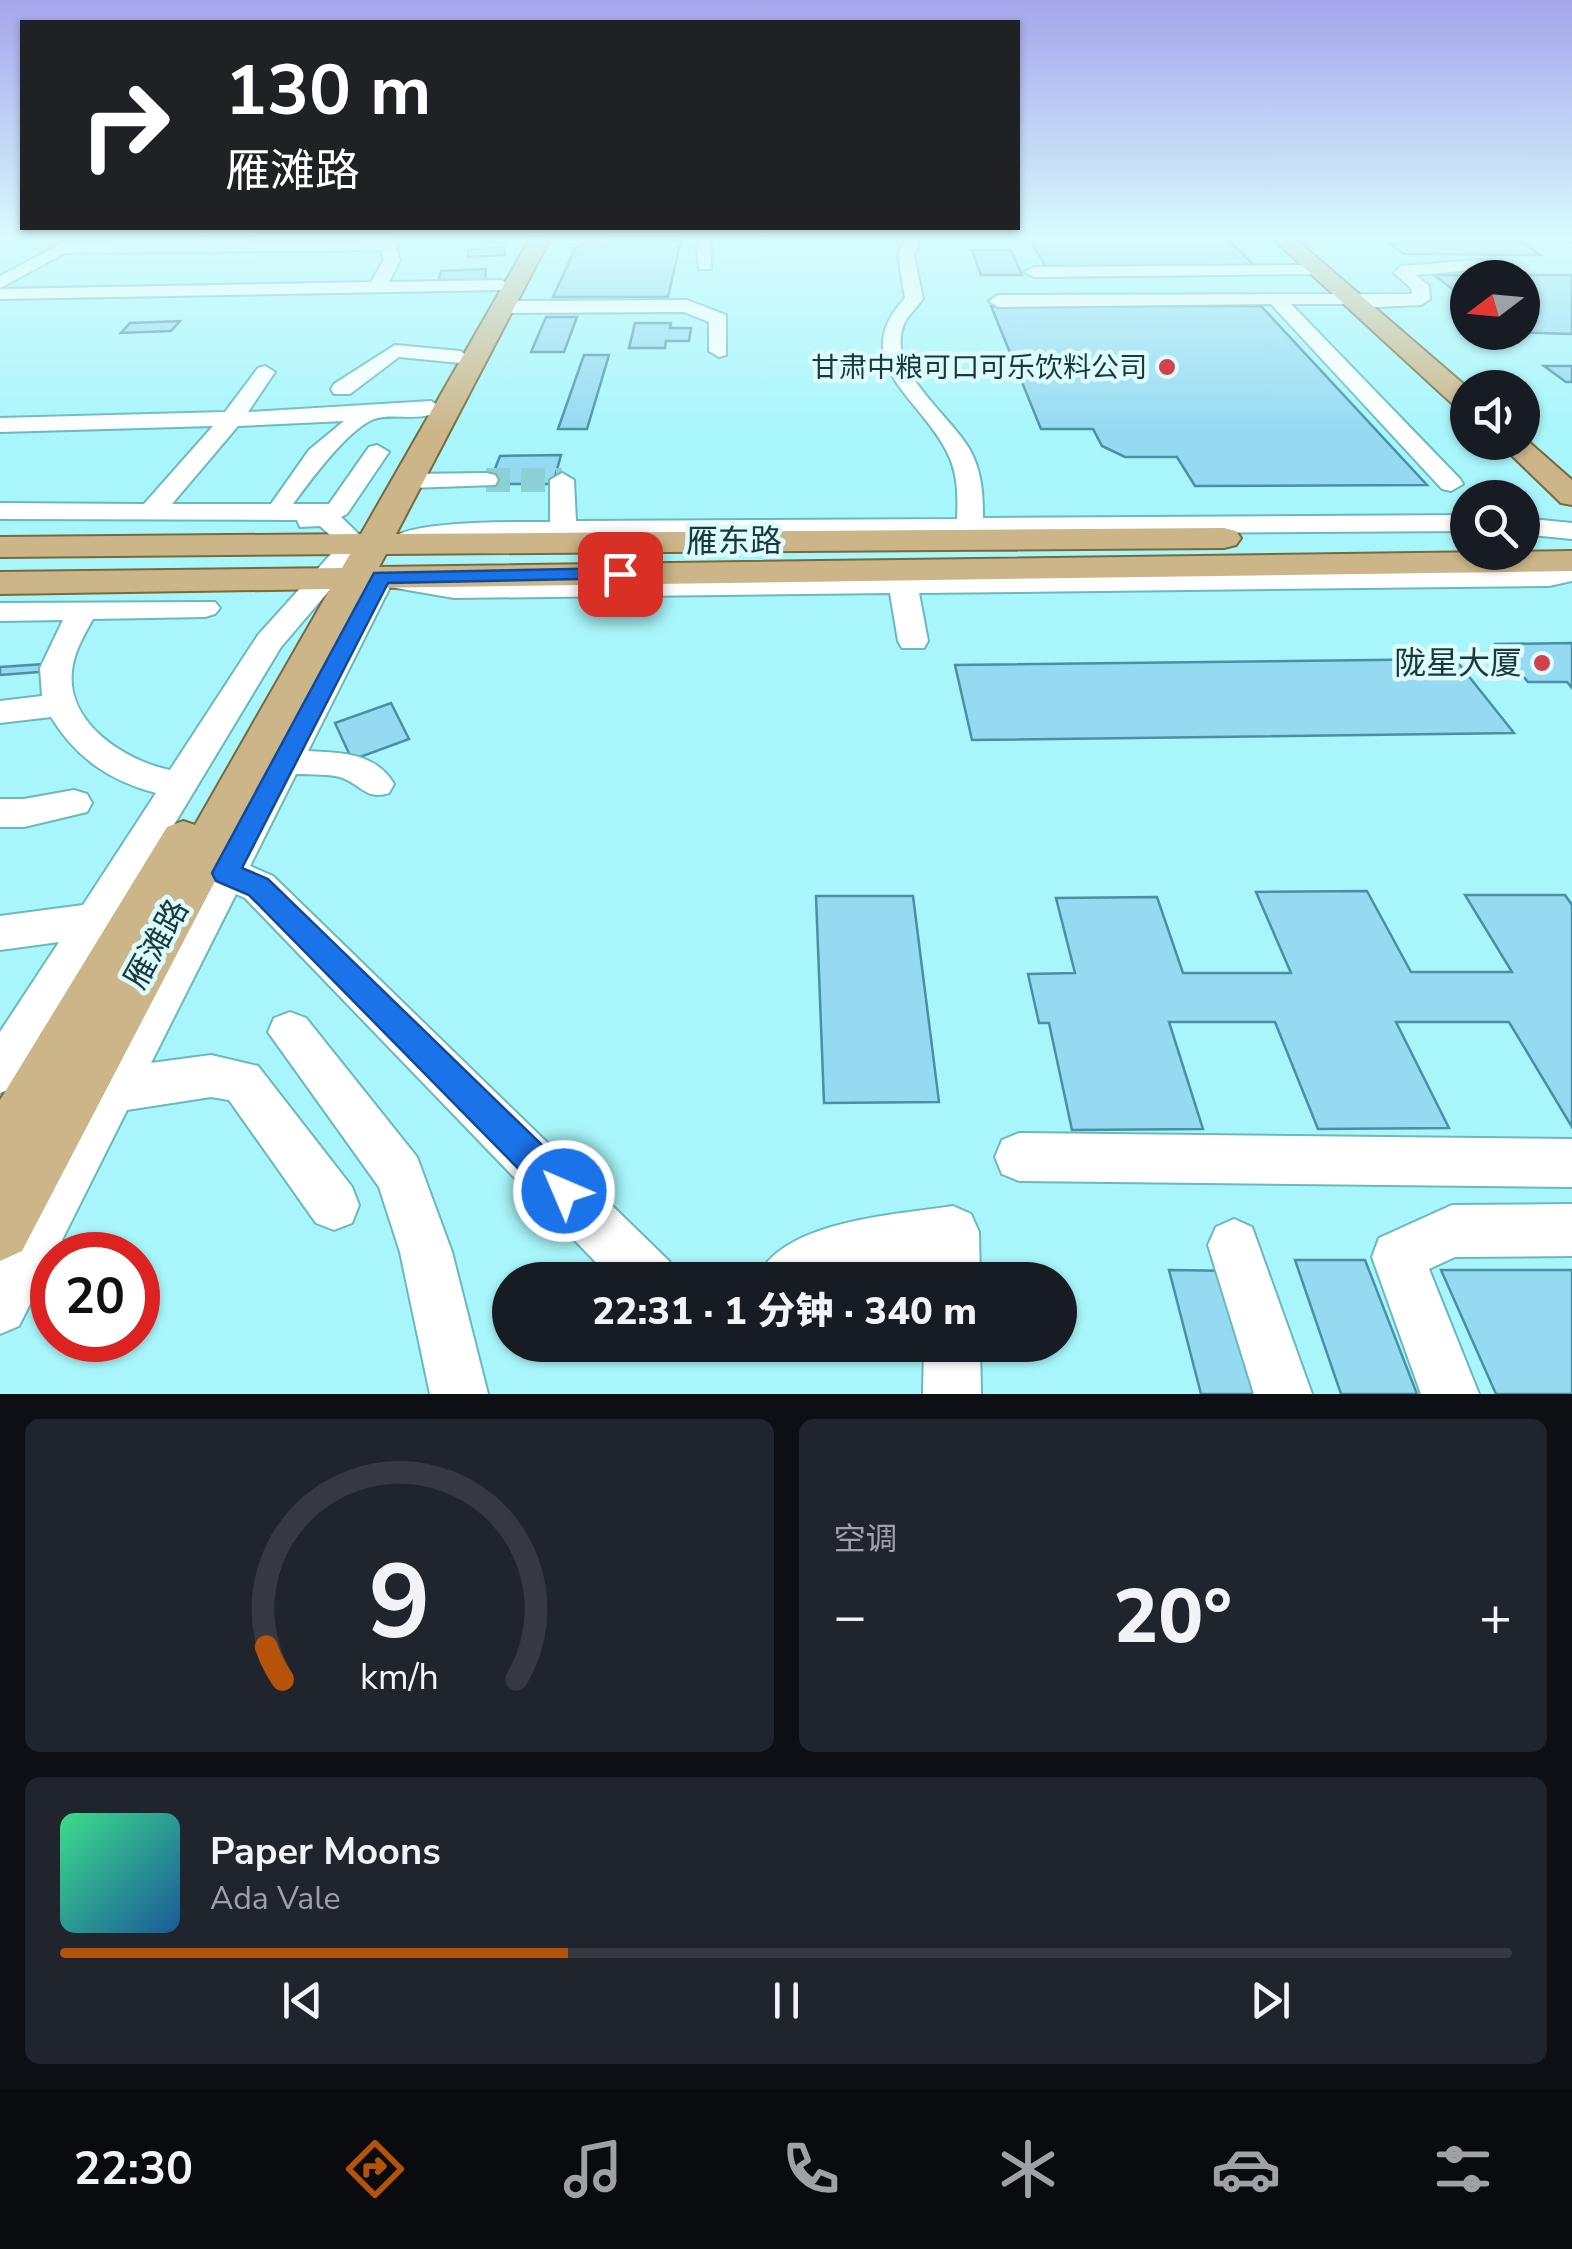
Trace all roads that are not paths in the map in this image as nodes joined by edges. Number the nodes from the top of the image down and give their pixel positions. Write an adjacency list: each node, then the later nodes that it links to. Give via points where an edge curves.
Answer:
1 (498, 302): 8 (main road, 雁滩路)
2 (499, 302): 20 (main road, 雁滩路)
3 (614, 302): 7 (street, via 687,306 718,319)
4 (910, 302): 30 (street, via 890,327 890,338 898,368 967,468)
5 (1279, 302): 21 (street)
6 (1356, 302): 10 (main road)
7 (719, 352)
8 (460, 357): 11 (street, via 395,351); 12 (main road, 雁滩路)
9 (265, 372): 14 (street)
10 (1450, 386)
11 (342, 389)
12 (432, 408): 13 (street); 38 (main road, 雁滩路)
13 (364, 416): 14 (street); 23 (street, via 318,454)
14 (233, 417): 15 (street); 25 (street)
15 (0, 425)
16 (377, 452): 26 (street, via 338,509)
17 (1532, 460): 22 (main road)
18 (486, 480): 20 (street)
19 (562, 480): 32 (street)
20 (410, 481): 38 (main road, 雁滩路)
21 (1450, 483)
22 (1572, 496)
23 (282, 502)
24 (0, 511): 25 (street)
25 (152, 511): 26 (street)
26 (325, 515): 28 (street, via 289,525); 38 (street)
27 (1450, 524): 35 (street)
28 (0, 525)
29 (1540, 529): 31 (street)
30 (969, 533): 32 (main road, 雁东路); 35 (main road, 雁东路)
31 (1572, 534): 33 (main road)
32 (564, 535): 38 (main road, 雁东路)
33 (1540, 535)
34 (1450, 537): 35 (main road, 雁东路)
35 (1134, 544): 37 (main road, 雁东路); 40 (main road, 雁东路)
36 (0, 546): 38 (main road, 雁东路)
37 (1572, 561)
38 (355, 566): 40 (main road, 雁东路); 41 (main road, 雁东路); 48 (street, 雁滩路); 50 (street, 雁滩路, via 269,642); 61 (main road, 雁滩路)
39 (1572, 573): 40 (street)
40 (902, 577): 45 (street)
41 (0, 583)
42 (205, 608): 44 (street)
43 (0, 612): 44 (street)
44 (83, 612): 46 (street, via 54,672)
45 (913, 642)
46 (62, 706): 47 (street); 50 (street, via 86,742 134,774)
47 (0, 712)
48 (284, 762): 49 (street, via 352,766); 53 (street, 雁滩路)
49 (376, 784)
50 (180, 786): 54 (street, 雁滩路)
51 (74, 803): 52 (street)
52 (0, 814)
53 (226, 873): 58 (street, 雁滩路); 66 (street, via 258,887)
54 (95, 920): 55 (street); 57 (street, 雁滩路)
55 (0, 933)
56 (290, 1032): 71 (street, via 400,1174 426,1252)
57 (0, 1072)
58 (112, 1091): 61 (street, 雁滩路); 62 (street, via 211,1076 242,1080)
59 (1019, 1157): 60 (street)
60 (1572, 1163)
61 (24, 1172): 63 (main road, 雁滩路); 69 (street, 雁滩路)
62 (334, 1204)
63 (0, 1229)
64 (1572, 1230): 74 (street, via 1452,1232 1398,1257)
65 (1234, 1246): 73 (street)
66 (632, 1262)
67 (814, 1262): 68 (street, via 832,1252 953,1232)
68 (953, 1262)
69 (0, 1307)
70 (952, 1362): 72 (street)
71 (458, 1394)
72 (952, 1394)
73 (1283, 1394)
74 (1450, 1394)

